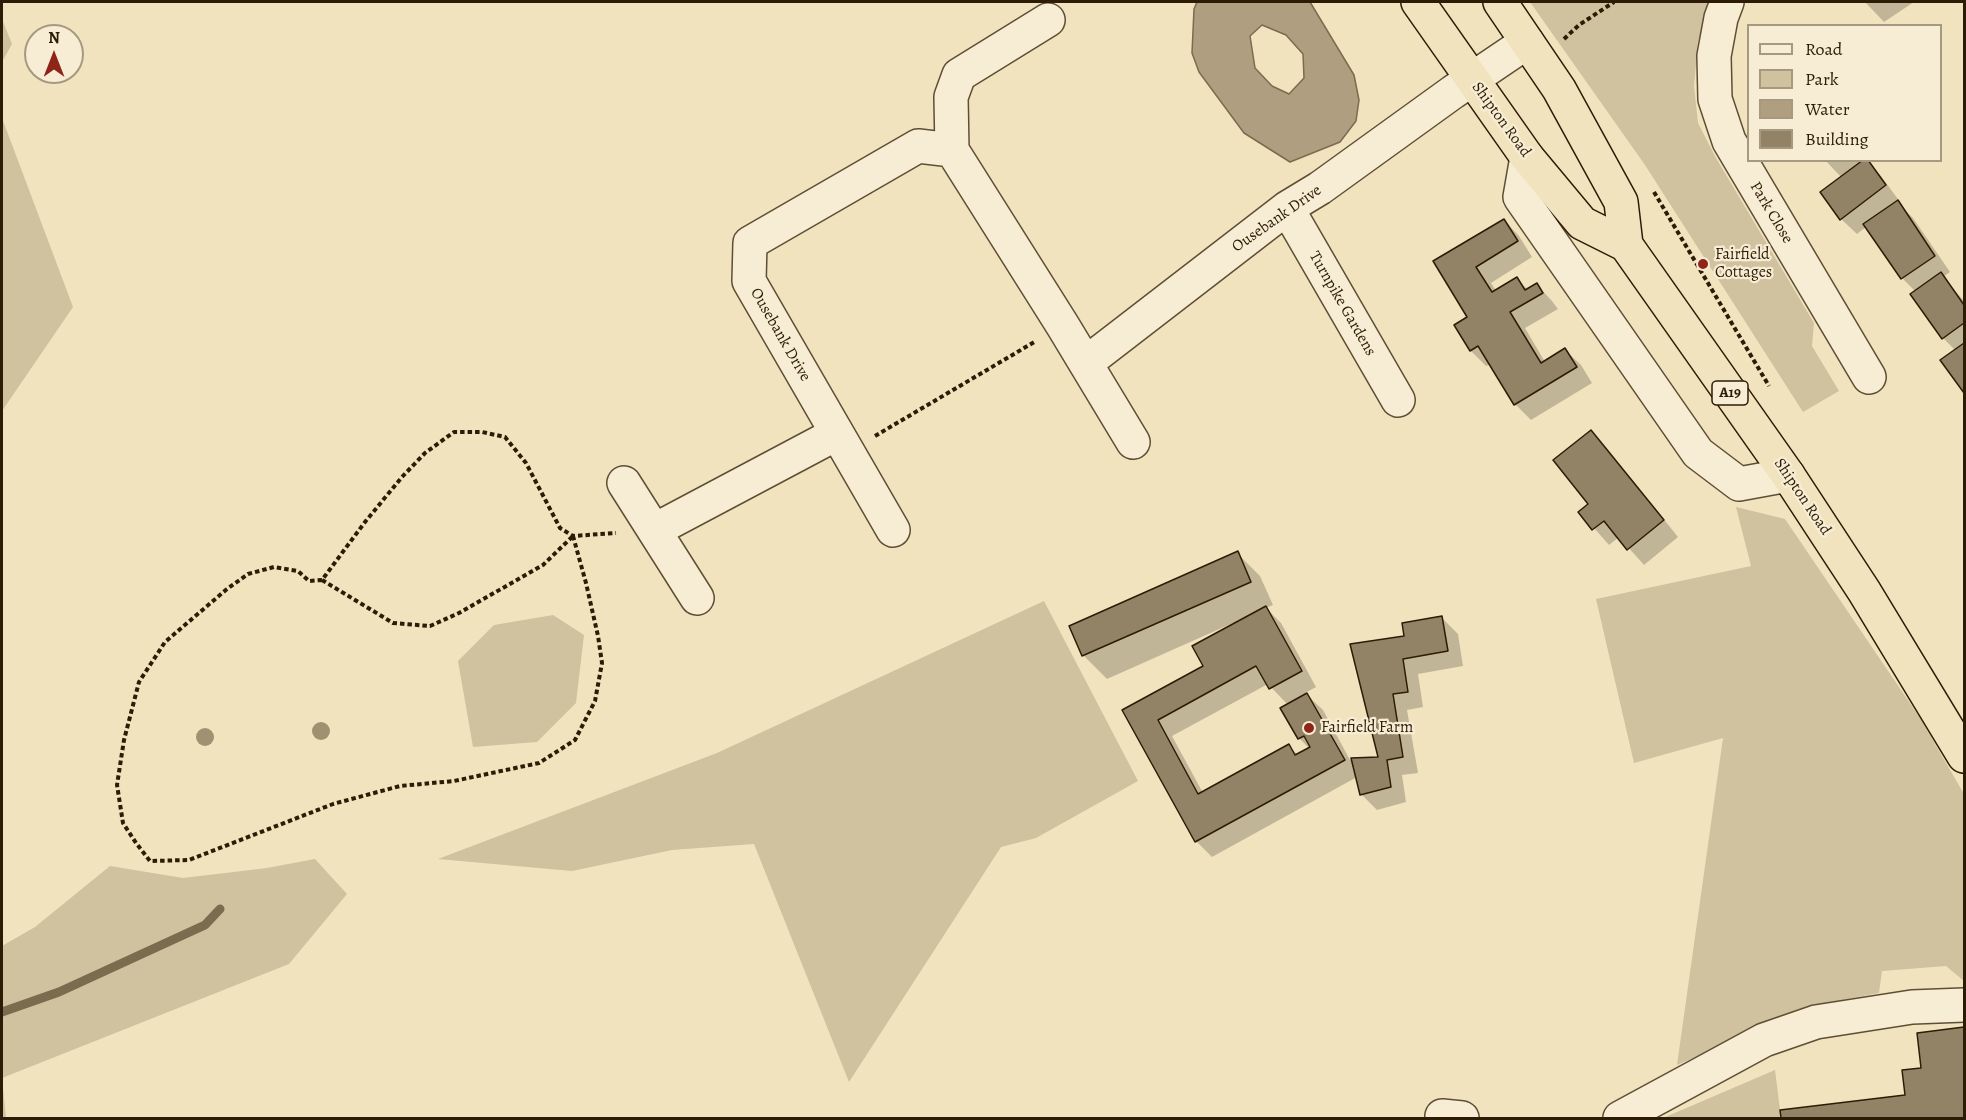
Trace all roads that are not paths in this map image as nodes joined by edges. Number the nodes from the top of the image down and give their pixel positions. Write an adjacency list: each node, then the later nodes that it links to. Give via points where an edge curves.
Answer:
1 (1418, 2): 6 (highway, Shipton Road / A19)
2 (1500, 2): 5 (highway, Shipton Road / A19)
3 (1727, 2): 12 (street, Park Close, via 1714,56 1715,99 1729,141)
4 (1047, 20): 7 (street, via 959,75 951,97)
5 (1527, 42): 6 (street, Ousebank Drive); 10 (highway, Shipton Road / A19, via 1559,89 1621,202)
6 (1473, 80): 8 (highway, Shipton Road / A19); 9 (street, Ousebank Drive)
7 (952, 150): 11 (street); 15 (street, Ousebank Drive, via 918,146 750,243 749,281)
8 (1527, 157): 10 (highway, Shipton Road / A19, via 1582,223); 16 (street, via 1520,197 1698,453 1739,484)
9 (1287, 208): 11 (street, Ousebank Drive); 13 (street, Turnpike Gardens)
10 (1626, 245): 16 (highway, Shipton Road / A19)
11 (1086, 363): 14 (street)
12 (1869, 377)
13 (1398, 400)
14 (1133, 442)
15 (842, 443): 18 (street); 19 (street, Ousebank Drive)
16 (1788, 475): 21 (highway, Shipton Road / A19)
17 (624, 483): 18 (street)
18 (654, 530): 20 (street)
19 (893, 530)
20 (697, 598)
21 (1965, 756)
22 (1965, 1005): 23 (street, via 1912,1007 1816,1022 1764,1040)
23 (1620, 1119)

